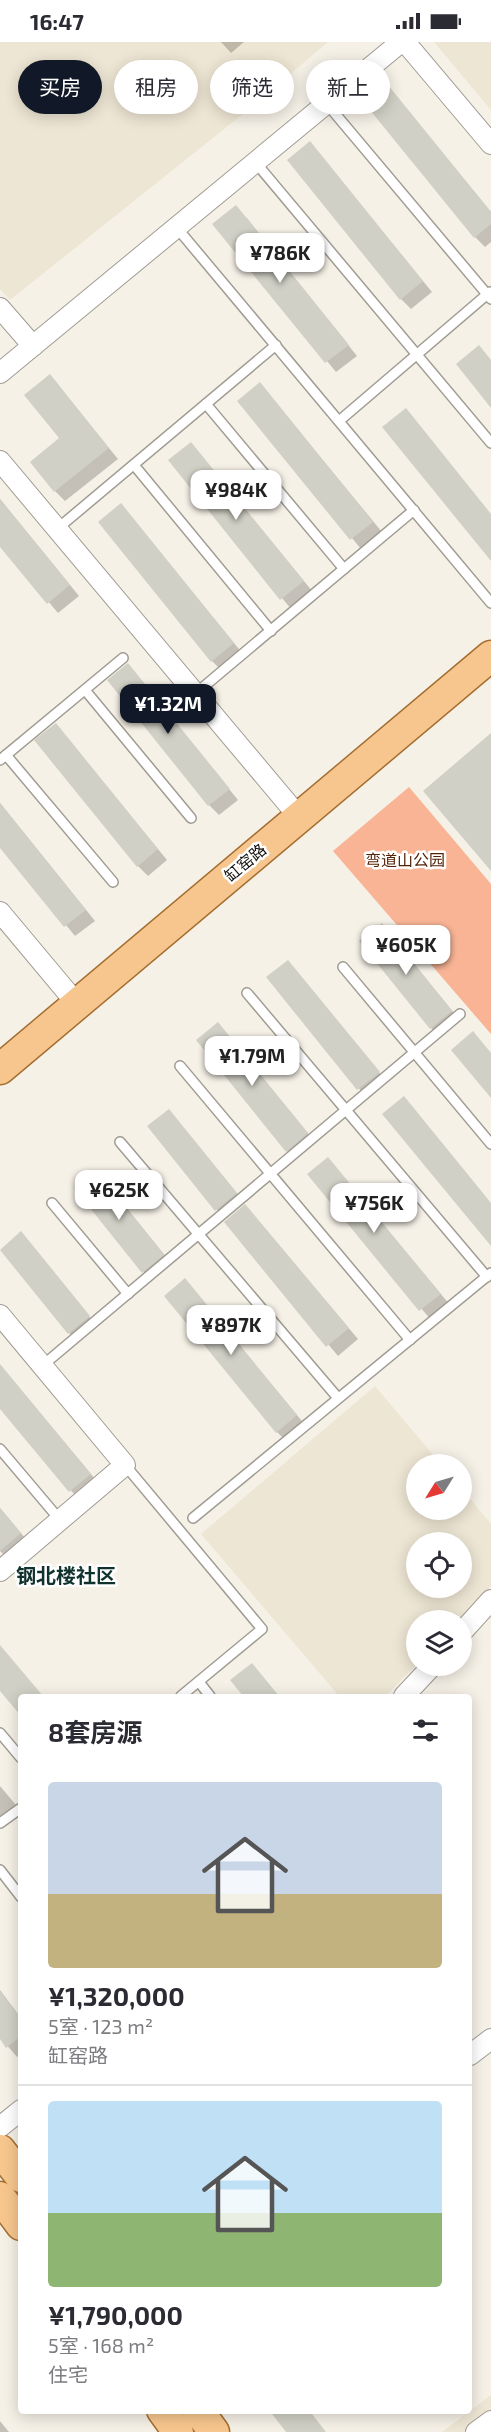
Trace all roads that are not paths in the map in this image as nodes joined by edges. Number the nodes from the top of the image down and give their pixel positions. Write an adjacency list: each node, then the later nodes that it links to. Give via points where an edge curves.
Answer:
1 (403, 42): 2 (street); 5 (street)
2 (381, 60)
3 (315, 114): 6 (street)
4 (336, 114): 8 (lane)
5 (491, 144)
6 (256, 163): 7 (street); 12 (lane)
7 (177, 228): 10 (lane); 11 (street)
8 (490, 295): 12 (lane)
9 (0, 308): 11 (street)
10 (276, 345): 14 (lane); 15 (lane)
11 (33, 346): 13 (street)
12 (417, 355): 15 (lane); 16 (lane)
13 (0, 373)
14 (206, 404): 18 (lane); 21 (lane)
15 (339, 421): 19 (lane)
16 (491, 443)
17 (0, 461): 20 (street)
18 (134, 465): 20 (lane); 23 (lane)
19 (414, 510): 21 (lane); 22 (lane)
20 (57, 529): 27 (street)
21 (344, 569): 23 (lane)
22 (491, 603)
23 (271, 631): 27 (lane)
24 (491, 656): 29 (main road, 缸窑路)
25 (123, 658): 26 (lane)
26 (85, 690): 28 (lane); 30 (lane)
27 (195, 694): 29 (street)
28 (3, 757): 31 (lane)
29 (299, 817): 35 (main road, 缸窑路)
30 (190, 818)
31 (113, 882)
32 (0, 912): 35 (street)
33 (343, 967): 37 (lane)
34 (247, 993): 40 (lane)
35 (77, 1004): 39 (main road, 缸窑路)
36 (460, 1014): 37 (lane)
37 (414, 1053): 40 (lane); 42 (lane)
38 (180, 1066): 43 (lane)
39 (0, 1069)
40 (346, 1110): 43 (lane); 46 (lane)
41 (120, 1142): 45 (lane)
42 (491, 1144)
43 (270, 1174): 45 (lane); 49 (lane)
44 (52, 1203): 47 (lane)
45 (198, 1234): 47 (lane); 51 (lane)
46 (489, 1275): 49 (lane)
47 (128, 1294): 50 (lane)
48 (0, 1316): 50 (street)
49 (410, 1340): 51 (lane)
50 (42, 1366): 53 (street)
51 (338, 1398): 54 (lane)
52 (0, 1449): 55 (lane)
53 (125, 1465): 55 (street); 60 (lane, via 262,1629)
54 (193, 1518)
55 (60, 1520): 56 (street)
56 (0, 1571)
57 (491, 1600): 58 (street)
58 (472, 1621)
59 (423, 1676): 63 (street)
60 (199, 1682): 61 (lane); 62 (lane)
61 (184, 1694)
62 (208, 1694)
63 (406, 1694)
64 (0, 1733): 65 (lane)
65 (18, 1754)
66 (18, 1810): 67 (lane)
67 (0, 1823)
68 (0, 1870): 69 (lane)
69 (18, 1893)
70 (491, 2039): 71 (street)
71 (472, 2053)
72 (18, 2112): 73 (street)
73 (0, 2127)
74 (0, 2150): 75 (main road)
75 (18, 2173)
76 (0, 2197): 77 (main road)
77 (18, 2220)
78 (165, 2414): 81 (main road)
79 (201, 2414): 82 (main road)
80 (491, 2421): 83 (street)
81 (178, 2432)
82 (214, 2432)
83 (476, 2432)

